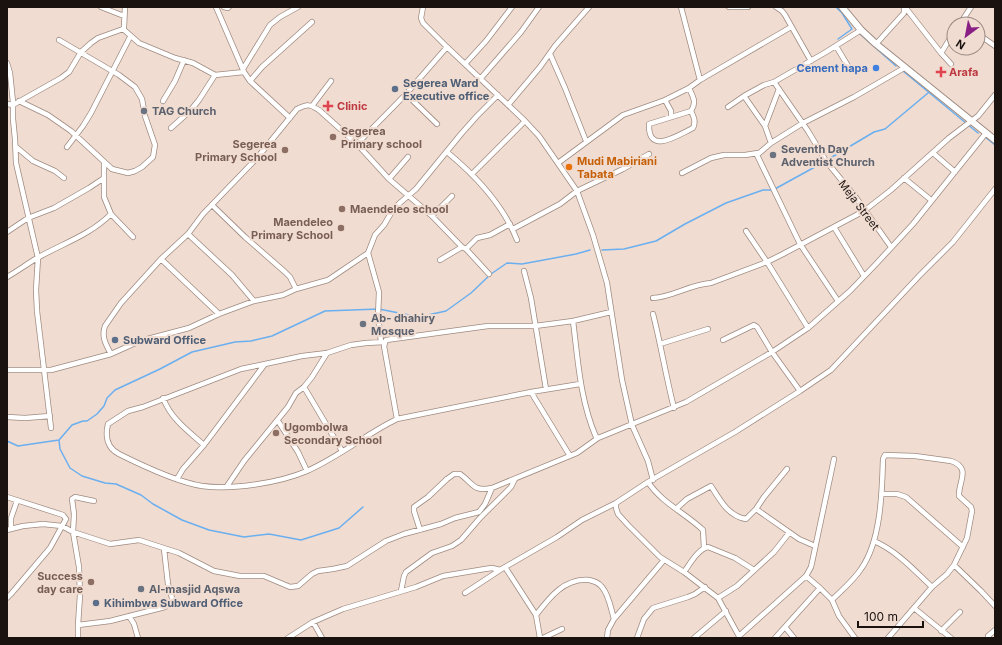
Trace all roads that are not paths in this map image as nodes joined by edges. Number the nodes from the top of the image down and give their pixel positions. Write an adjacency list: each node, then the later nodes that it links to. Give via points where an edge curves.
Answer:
1 (101, 7): 18 (street)
2 (125, 7): 18 (street)
3 (216, 7): 42 (street)
4 (224, 7): 5 (street)
5 (229, 7)
6 (298, 7): 42 (street, via 270,25)
7 (424, 7): 31 (street, via 421,18 423,23)
8 (512, 7): 38 (street)
9 (539, 7): 45 (street)
10 (589, 7): 34 (street)
11 (681, 7): 46 (street)
12 (729, 7): 13 (street)
13 (748, 7)
14 (776, 7): 21 (street, via 782,11)
15 (842, 7): 23 (main road)
16 (905, 7): 27 (street, via 904,13); 33 (street)
17 (971, 7): 19 (street)
18 (124, 16): 22 (street)
19 (965, 16)
20 (312, 22): 47 (street)
21 (791, 27): 36 (street); 46 (street)
22 (123, 29): 24 (street); 32 (street, via 98,38)
23 (861, 30): 27 (main road); 29 (street)
24 (130, 36): 35 (street, via 140,43); 43 (street)
25 (59, 40): 32 (street)
26 (986, 40): 30 (street)
27 (876, 44): 41 (main road)
28 (946, 44): 33 (street)
29 (836, 46): 36 (street); 40 (street)
30 (995, 46)
31 (447, 47): 38 (street); 52 (street)
32 (81, 52): 43 (street); 57 (street, via 69,72)
33 (940, 53): 39 (street)
34 (550, 54): 60 (street); 77 (street)
35 (184, 60): 44 (street); 58 (street)
36 (810, 61): 49 (street)
37 (7, 63): 62 (street)
38 (465, 64): 45 (street)
39 (951, 64)
40 (848, 66)
41 (904, 68): 69 (main road); 71 (street)
42 (244, 70): 44 (street); 47 (street)
43 (113, 72): 75 (street); 87 (street, via 136,87 155,145 150,161 135,171 118,171)
44 (215, 75): 73 (street, via 190,111)
45 (481, 78): 53 (street)
46 (700, 80): 50 (street)
47 (250, 81): 67 (street)
48 (332, 81): 61 (street)
49 (774, 82): 51 (street, Meja Street); 55 (street)
50 (689, 88): 56 (street); 64 (street, via 695,102)
51 (779, 89): 71 (street, Meja Street); 72 (street)
52 (406, 94): 70 (street); 79 (street)
53 (498, 95): 60 (street); 82 (street)
54 (995, 95): 69 (street)
55 (744, 96): 63 (street); 72 (street)
56 (665, 100): 66 (street); 77 (street, via 623,115)
57 (19, 101): 62 (street); 75 (street, via 48,116)
58 (163, 101)
59 (7, 104): 62 (street)
60 (508, 105): 68 (street)
61 (312, 106): 67 (street, via 306,105 297,109); 79 (street)
62 (13, 107): 65 (street); 80 (street)
63 (728, 108)
64 (691, 111): 66 (street); 66 (street, via 695,124 693,128 662,142 654,141 650,137 649,124)
65 (7, 113)
66 (671, 117)
67 (290, 118): 101 (street, via 257,158)
68 (525, 120): 88 (street); 91 (street)
69 (972, 121): 74 (main road); 83 (street)
70 (437, 124)
71 (803, 124): 78 (street); 102 (street, Meja Street, via 826,161)
72 (765, 126): 78 (street)
73 (171, 128)
74 (986, 133): 76 (main road); 89 (street)
75 (76, 136): 81 (street); 87 (street)
76 (995, 140)
77 (586, 141): 88 (street)
78 (771, 142): 85 (street)
79 (357, 144): 95 (street)
80 (15, 146): 92 (street, via 33,161); 105 (street, via 17,170)
81 (67, 147)
82 (448, 152): 91 (street); 99 (street)
83 (932, 153): 89 (street); 94 (street)
84 (649, 154): 97 (street)
85 (758, 154): 90 (street, via 724,154); 114 (street, via 757,158)
86 (408, 157): 95 (street)
87 (104, 162): 93 (street)
88 (558, 163): 97 (street)
89 (955, 172): 100 (street)
90 (682, 173)
91 (472, 174): 106 (street, via 496,201)
92 (64, 178)
93 (104, 178): 103 (street, via 104,197); 105 (street, via 54,208)
94 (904, 178): 100 (street); 102 (street)
95 (389, 179): 99 (street)
96 (995, 189): 149 (street, via 953,242 844,356 827,373)
97 (577, 191): 108 (street, via 560,204); 130 (street, via 603,267)
98 (452, 196): 104 (street)
99 (408, 197): 104 (street); 117 (street, via 394,208 375,236)
100 (931, 200): 115 (street)
101 (212, 205): 111 (street); 126 (street, via 290,277)
102 (864, 211): 107 (street); 115 (street, Meja Street)
103 (111, 214): 112 (street); 118 (street, via 75,240)
104 (432, 216): 116 (street)
105 (28, 218): 110 (street); 118 (street)
106 (510, 224): 108 (street); 116 (street, via 477,238)
107 (834, 227): 114 (street); 124 (street)
108 (513, 229): 113 (street)
109 (746, 231): 121 (street)
110 (7, 232)
111 (188, 234): 119 (street); 128 (street, via 232,275)
112 (133, 237)
113 (517, 240)
114 (800, 244): 121 (street); 129 (street)
115 (891, 247): 124 (street)
116 (464, 248): 120 (street); 123 (street)
117 (368, 253): 126 (street, via 328,280); 138 (street, via 379,292 378,316)
118 (38, 258): 125 (street); 144 (street, via 37,311)
119 (161, 259): 131 (street); 142 (street, via 121,303 105,326 103,330 106,345)
120 (440, 260)
121 (767, 262): 127 (street, via 711,283 663,298); 135 (street)
122 (524, 271): 134 (street)
123 (489, 274)
124 (864, 276): 129 (street)
125 (7, 277)
126 (296, 289): 128 (street, via 283,295)
127 (653, 298)
128 (254, 301): 131 (street)
129 (838, 301): 135 (street)
130 (611, 312): 133 (street); 157 (street)
131 (219, 314): 142 (street, via 189,328 140,341)
132 (653, 314): 139 (street)
133 (573, 320): 134 (street); 146 (street)
134 (535, 326): 138 (street, via 488,326 388,339); 148 (street)
135 (808, 328): 140 (street)
136 (708, 329): 139 (street)
137 (723, 340): 140 (street, via 755,326)
138 (382, 342): 141 (street, via 351,345); 155 (street)
139 (660, 344): 152 (street)
140 (772, 352): 149 (street); 152 (street)
141 (327, 353): 143 (street); 147 (street)
142 (111, 354): 144 (street, via 52,370)
143 (265, 364): 151 (street, via 240,369); 160 (street)
144 (44, 369): 145 (street); 153 (street)
145 (7, 370)
146 (580, 384): 148 (street); 159 (street, via 587,412)
147 (304, 387): 156 (street, via 296,393); 161 (street)
148 (546, 389): 150 (street)
149 (800, 391): 168 (street)
150 (531, 392): 155 (street); 162 (street)
151 (163, 398): 160 (street, via 173,417); 166 (street, via 128,411 110,422 107,430 108,440 115,452)
152 (674, 408): 157 (street)
153 (50, 416): 154 (street); 158 (street)
154 (7, 417)
155 (397, 419): 161 (street)
156 (278, 420): 165 (street); 169 (street)
157 (632, 425): 159 (street); 168 (street, via 648,461)
158 (51, 428)
159 (598, 438): 162 (street)
160 (204, 445): 166 (street, via 182,469)
161 (342, 451): 165 (street)
162 (570, 456): 167 (street)
163 (834, 459): 184 (street)
164 (787, 469): 177 (street)
165 (307, 471): 169 (street, via 257,485)
166 (177, 479): 169 (street, via 202,486)
167 (515, 479): 170 (street); 198 (street, via 512,486 461,540 432,553 406,572)
168 (651, 481): 175 (street); 176 (street, via 654,490)
169 (227, 486)
170 (492, 488): 180 (street, via 479,512); 180 (street, via 482,490 460,474 454,474 414,507)
171 (882, 494): 183 (street); 185 (street, via 906,497); 185 (street, via 883,459 886,454 956,463 963,471 960,498 972,510 968,536)
172 (7, 497): 173 (street)
173 (17, 501): 178 (street, via 63,515 66,519); 179 (street)
174 (94, 501): 181 (street, via 75,497 72,499)
175 (616, 503): 188 (street, via 618,514); 190 (street, via 582,520)
176 (676, 509): 177 (street, via 687,499 711,486 726,508 738,516 746,519); 186 (street, via 703,530)
177 (756, 509): 182 (street)
178 (62, 526): 179 (street, via 37,524); 181 (street); 200 (street, via 43,558)
179 (9, 530)
180 (420, 530): 187 (street, via 386,542 343,567 318,571 298,586 290,587 264,576 240,576 214,571 179,553)
181 (73, 532): 187 (street, via 110,544 139,540); 211 (street, via 79,574)
182 (789, 532): 184 (street); 192 (street, via 774,552)
183 (874, 541): 196 (street, via 888,548); 202 (street, via 861,569)
184 (815, 546): 194 (street, via 811,567)
185 (963, 546): 189 (street)
186 (704, 548): 192 (street, via 708,547 728,555); 193 (street)
187 (164, 549): 208 (street, via 172,602 165,607)
188 (664, 560): 193 (street); 209 (street)
189 (954, 565): 196 (street); 203 (street)
190 (505, 567): 191 (street); 207 (street)
191 (500, 570): 198 (street, via 492,568 443,576); 199 (street)
192 (754, 570): 201 (street)
193 (684, 572): 195 (street)
194 (806, 576): 197 (street); 217 (street)
195 (705, 587): 201 (street); 225 (street, via 695,594 653,608 644,619)
196 (932, 587): 204 (street)
197 (820, 588): 202 (street); 212 (street)
198 (401, 591): 210 (street, via 343,609)
199 (465, 593)
200 (7, 598)
201 (718, 598): 205 (street)
202 (832, 600): 229 (street)
203 (995, 606)
204 (914, 608): 215 (street); 230 (street)
205 (726, 611): 217 (street); 226 (street)
206 (960, 612): 215 (street)
207 (536, 615): 209 (street, via 562,587 587,580 599,583 603,588); 222 (street)
208 (129, 616): 211 (street); 219 (street)
209 (614, 619): 224 (street)
210 (313, 622): 220 (street); 221 (street)
211 (78, 625): 218 (street)
212 (785, 627): 227 (street); 228 (street)
213 (562, 629): 223 (street)
214 (995, 630): 216 (street)
215 (941, 631): 231 (street)
216 (988, 636)
217 (739, 637)
218 (78, 638)
219 (138, 638)
220 (288, 638)
221 (322, 638)
222 (540, 638)
223 (543, 638)
224 (607, 638)
225 (637, 638)
226 (694, 638)
227 (775, 638)
228 (794, 638)
229 (855, 638)
230 (888, 638)
231 (951, 638)

